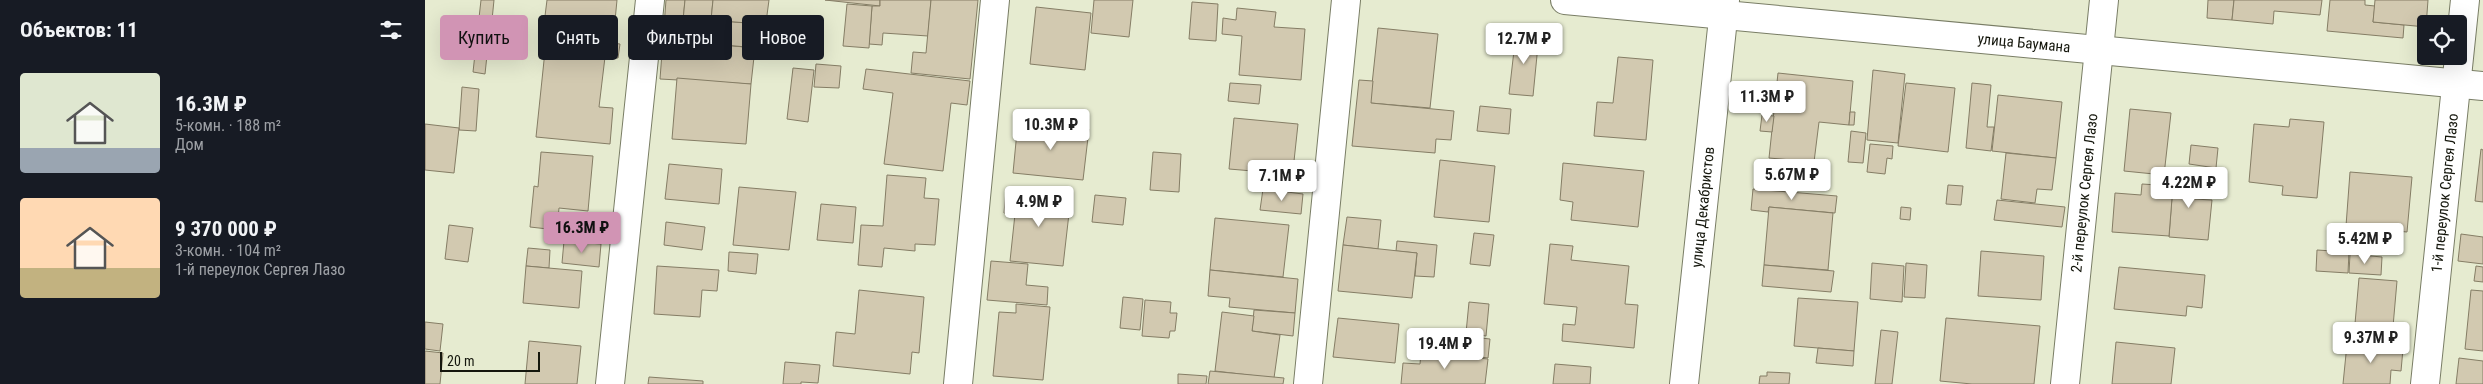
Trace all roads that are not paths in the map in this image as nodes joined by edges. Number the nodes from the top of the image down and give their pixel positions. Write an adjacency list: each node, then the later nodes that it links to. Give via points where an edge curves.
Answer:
1 (650, 0): 11 (street)
2 (995, 0): 12 (street)
3 (1346, 0): 13 (street)
4 (1565, 0): 7 (street, улица Баумана)
5 (2104, 0): 8 (street, 2-й переулок Сергея Лазо)
6 (2465, 0): 9 (street, 1-й переулок Сергея Лазо)
7 (1725, 8): 8 (street, улица Баумана); 14 (street, улица Декабристов)
8 (2099, 51): 9 (street, улица Баумана); 15 (street, 2-й переулок Сергея Лазо)
9 (2456, 83): 10 (street, улица Баумана); 16 (street, 1-й переулок Сергея Лазо)
10 (2483, 86)
11 (610, 384)
12 (958, 384)
13 (1308, 384)
14 (1684, 384)
15 (2065, 384)
16 (2425, 384)

